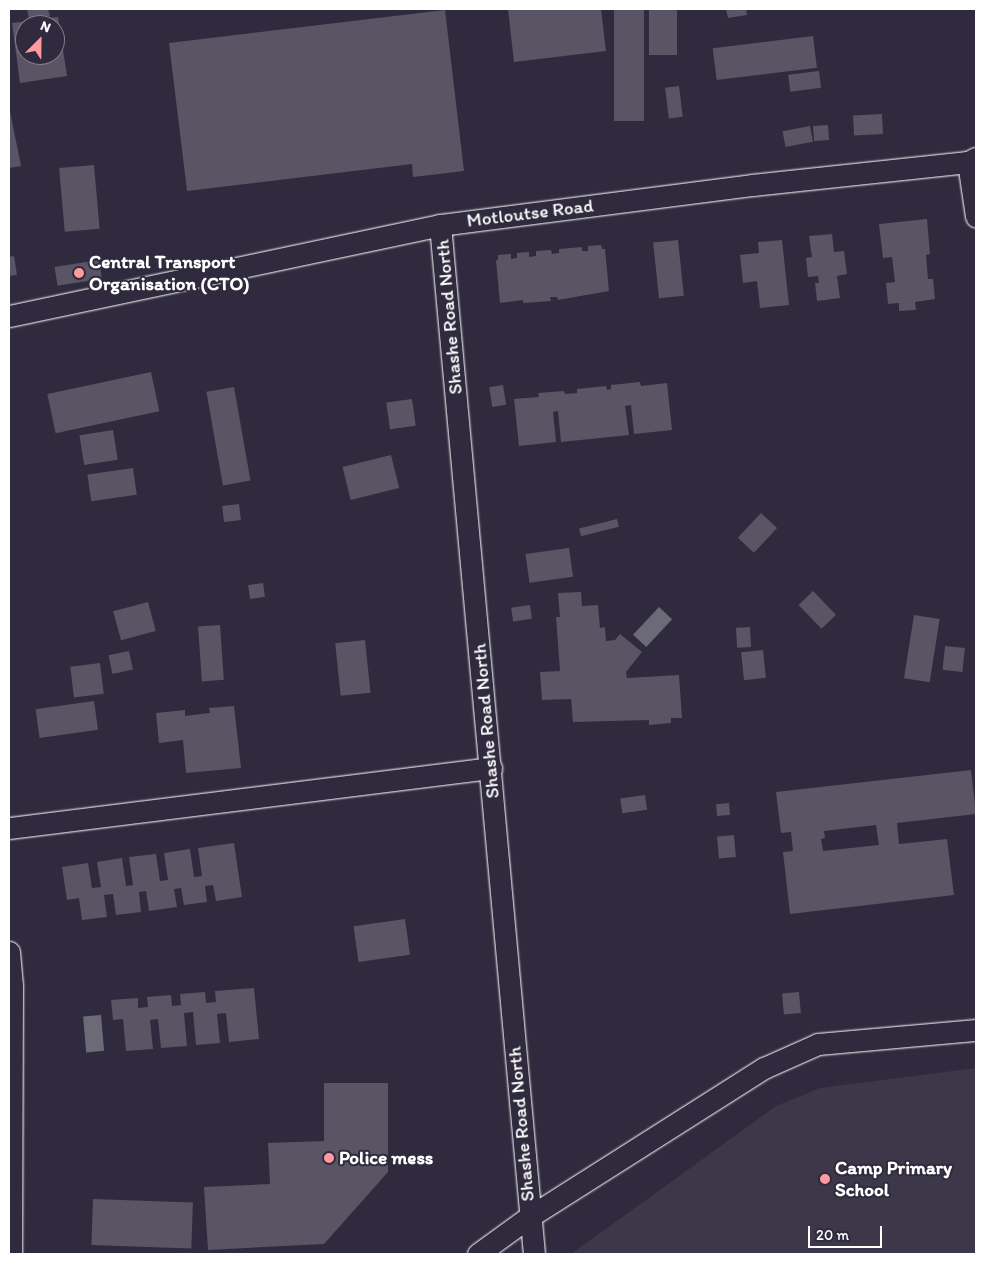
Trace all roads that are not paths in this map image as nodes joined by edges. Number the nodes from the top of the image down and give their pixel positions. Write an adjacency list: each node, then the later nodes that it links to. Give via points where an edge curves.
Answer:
1 (972, 160): 2 (street); 3 (street, Motloutse Road)
2 (976, 216)
3 (440, 225): 4 (street, Motloutse Road); 5 (street, Shashe Road North)
4 (9, 316)
5 (491, 768): 6 (street); 9 (street, Shashe Road North)
6 (9, 828)
7 (9, 952): 10 (street, via 12,985)
8 (976, 1030): 9 (street, via 818,1044 764,1068)
9 (529, 1217): 11 (street); 12 (street, Shashe Road North)
10 (11, 1254)
11 (478, 1254)
12 (534, 1254)

